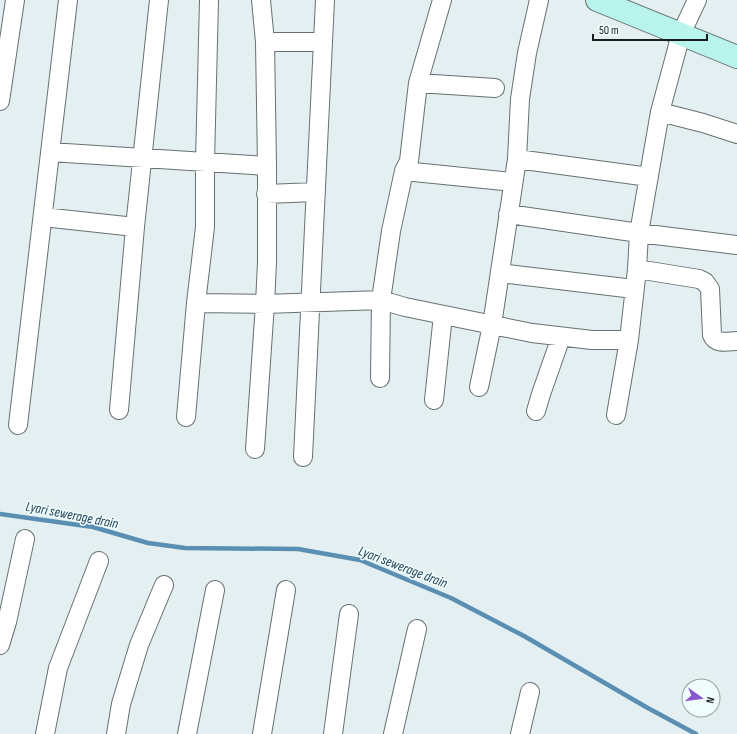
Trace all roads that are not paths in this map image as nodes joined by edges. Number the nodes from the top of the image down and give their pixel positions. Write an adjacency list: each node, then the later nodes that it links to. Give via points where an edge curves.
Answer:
1 (15, 0): 11 (street)
2 (68, 0): 22 (street)
3 (159, 0): 23 (street)
4 (210, 0): 25 (street)
5 (261, 0): 13 (street)
6 (325, 0): 14 (street)
7 (442, 0): 17 (street)
8 (539, 0): 24 (street, via 520,99)
9 (697, 0): 12 (street)
10 (601, 1): 12 (street)
11 (6, 24): 16 (street)
12 (682, 34): 15 (street); 20 (street)
13 (265, 42): 14 (street); 26 (street)
14 (323, 42): 30 (street)
15 (737, 57)
16 (2, 76): 19 (street)
17 (418, 83): 18 (street); 27 (street, via 408,160)
18 (495, 88)
19 (0, 101)
20 (660, 112): 21 (street); 28 (street)
21 (737, 134)
22 (50, 152): 23 (street); 33 (street)
23 (142, 158): 25 (street); 34 (street)
24 (516, 159): 28 (street); 29 (street)
25 (205, 162): 26 (street); 41 (street, via 205,227)
26 (267, 166): 31 (street)
27 (404, 171): 29 (street); 40 (street, via 391,231)
28 (649, 177): 35 (street)
29 (513, 182): 32 (street)
30 (316, 192): 31 (street); 42 (street)
31 (266, 194): 43 (street)
32 (508, 214): 35 (street); 38 (street)
33 (43, 217): 34 (street); 56 (street)
34 (135, 227): 52 (street)
35 (639, 233): 36 (street); 37 (street)
36 (737, 245)
37 (637, 269): 39 (street); 48 (street, via 705,282 710,289 714,339 717,342)
38 (500, 273): 39 (street); 45 (street)
39 (634, 289): 47 (street)
40 (381, 300): 42 (street); 44 (street); 49 (street)
41 (196, 303): 43 (street); 55 (street)
42 (310, 303): 43 (street); 58 (street)
43 (265, 304): 57 (street)
44 (443, 315): 45 (street); 51 (street)
45 (492, 324): 46 (street); 50 (street)
46 (561, 337): 47 (street); 53 (street)
47 (629, 340): 54 (street)
48 (737, 341)
49 (380, 378)
50 (479, 387)
51 (434, 400)
52 (119, 410)
53 (536, 411)
54 (616, 415)
55 (186, 417)
56 (18, 425)
57 (255, 449)
58 (303, 458)
59 (25, 539): 66 (street)
60 (99, 561): 68 (street, via 58,668)
61 (164, 585): 69 (street, via 139,645 121,704)
62 (215, 590): 70 (street)
63 (286, 590): 71 (street)
64 (348, 614): 72 (street)
65 (417, 629): 73 (street)
66 (0, 645)
67 (530, 692): 74 (street)
68 (45, 734)
69 (116, 734)
70 (187, 734)
71 (262, 734)
72 (333, 734)
73 (393, 734)
74 (520, 734)

